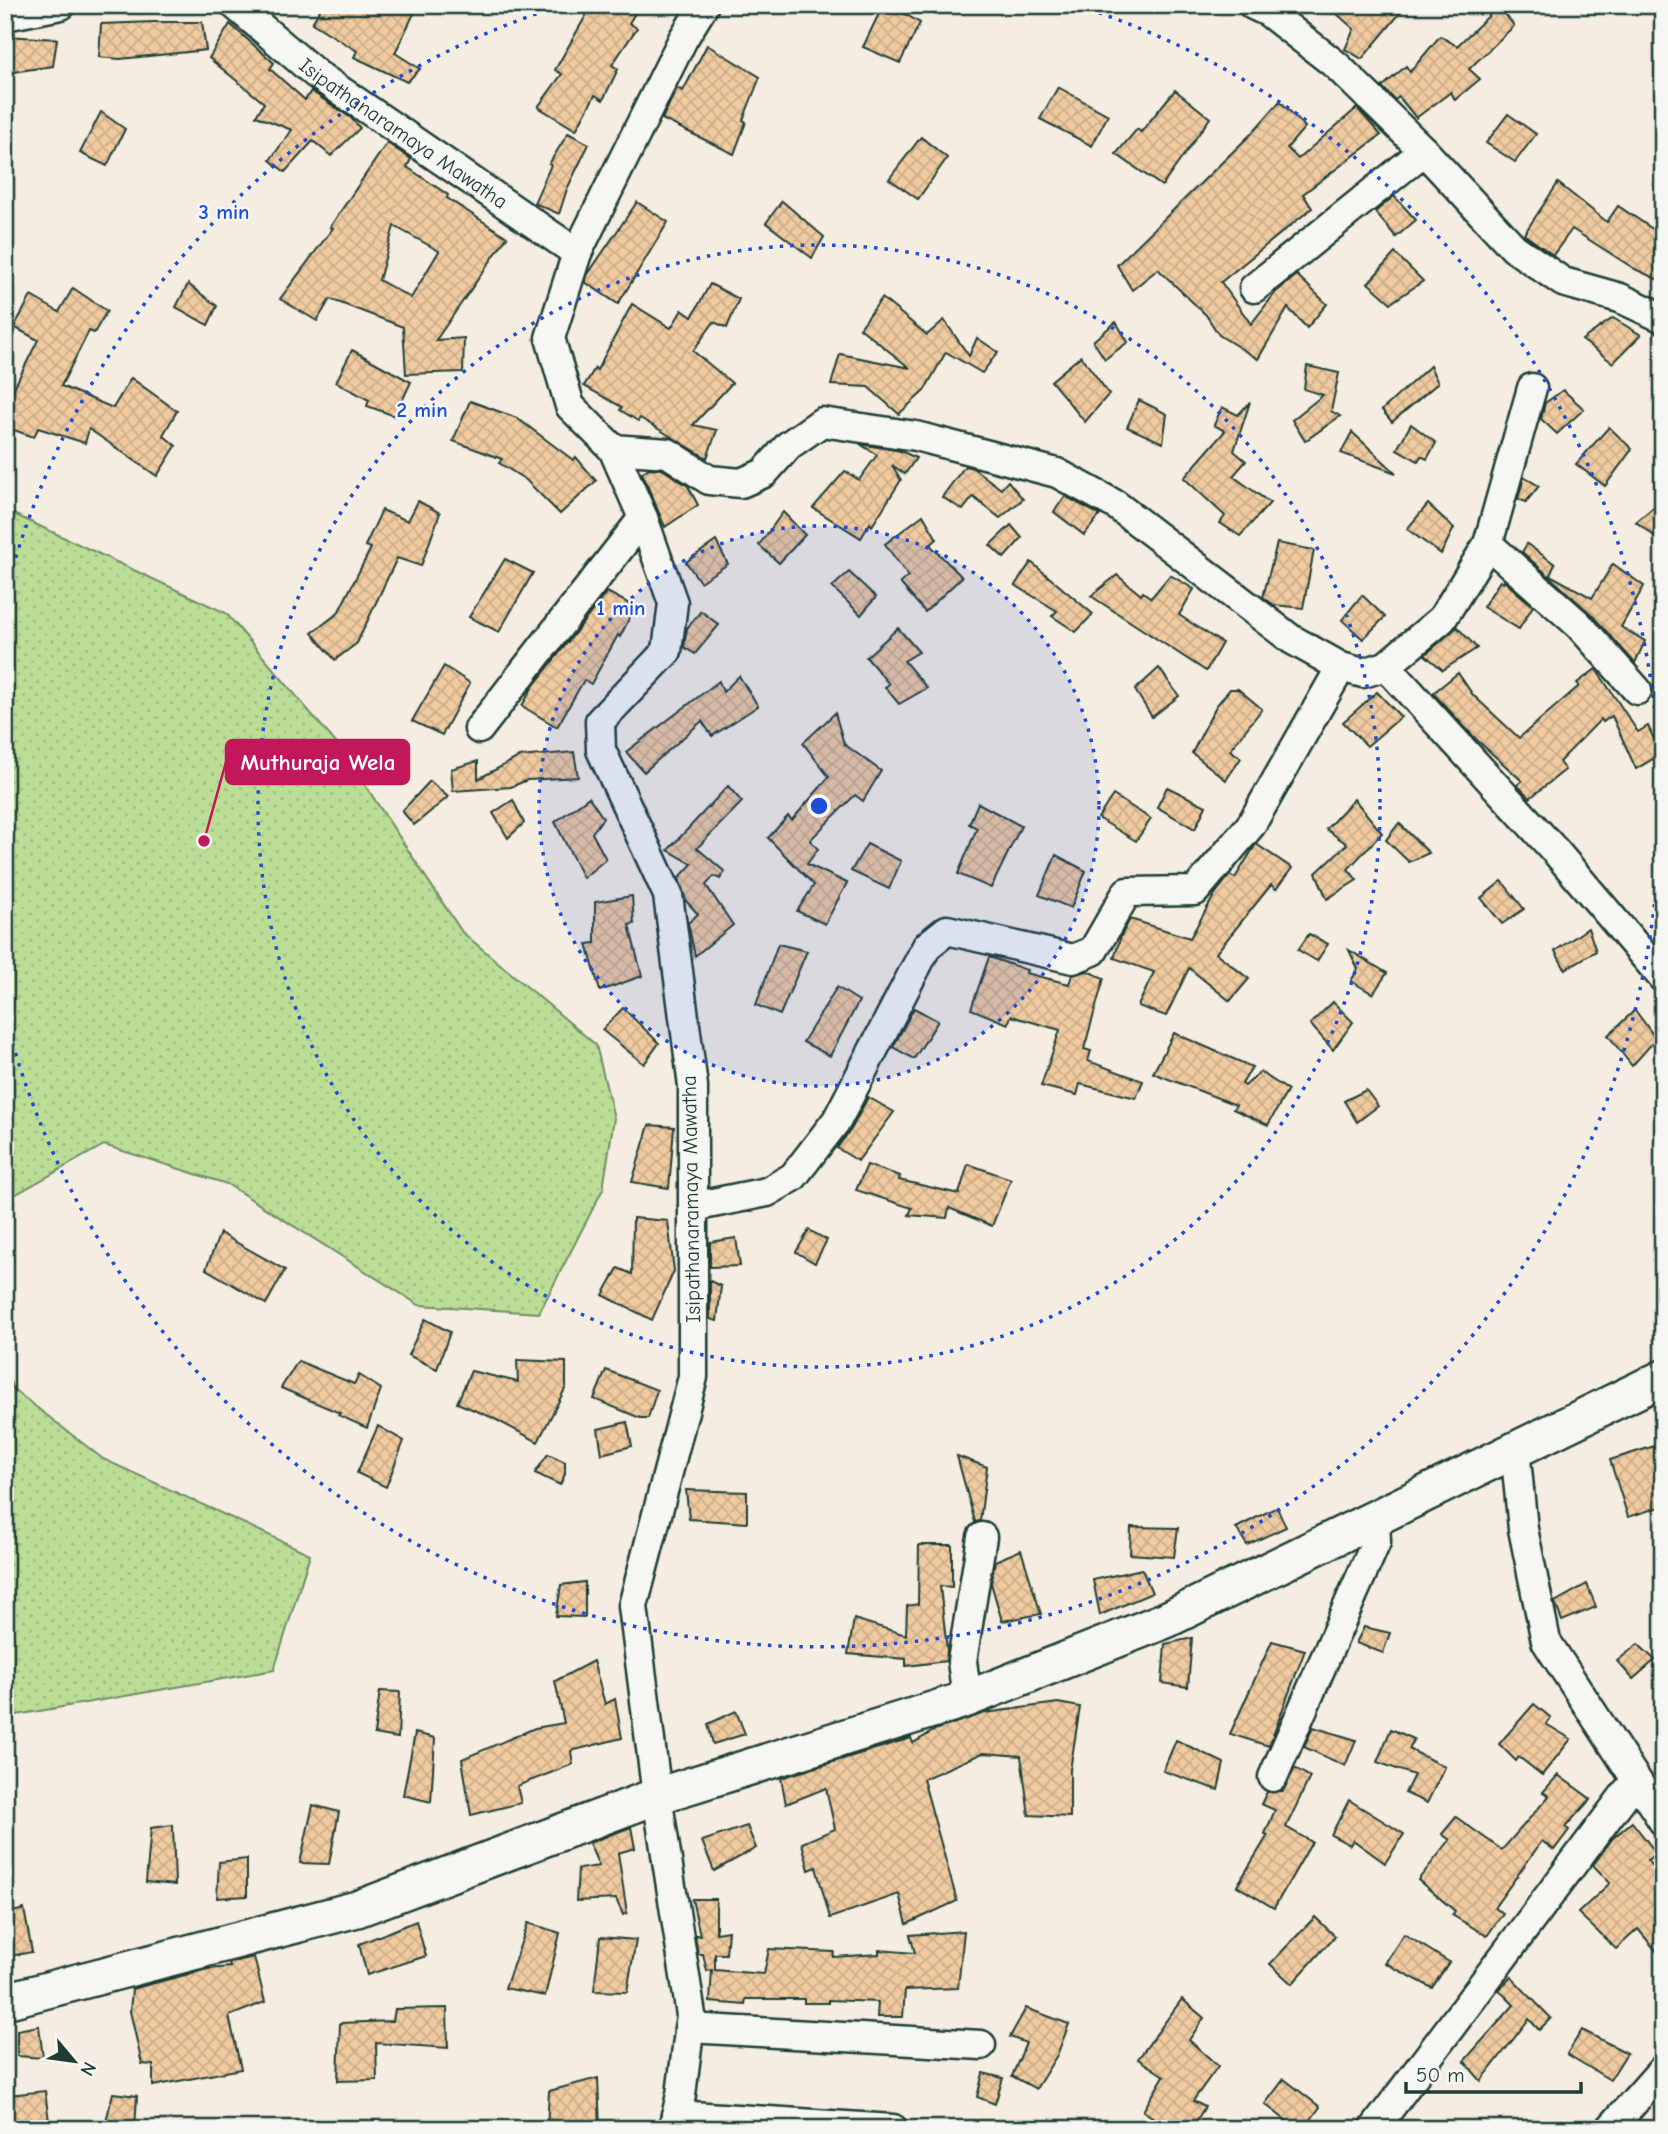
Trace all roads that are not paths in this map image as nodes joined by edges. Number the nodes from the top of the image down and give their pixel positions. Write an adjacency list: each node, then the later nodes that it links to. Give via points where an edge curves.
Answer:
1 (61, 5): 5 (street)
2 (234, 5): 7 (street, Isipathanaramaya Mawatha, via 316,74)
3 (704, 5): 7 (street, Isipathanaramaya Mawatha)
4 (1253, 5): 6 (street, via 1336,65)
5 (5, 16)
6 (1423, 151): 8 (street); 9 (street, via 1514,248 1563,282 1620,298)
7 (578, 253): 11 (street, Isipathanaramaya Mawatha, via 550,338 570,406)
8 (1254, 288)
9 (1663, 318)
10 (1532, 388): 13 (street)
11 (612, 449): 12 (street, Isipathanaramaya Mawatha); 15 (street, via 668,453 709,480 741,483 764,473 789,444 822,422 916,436 1057,473 1116,505 1291,639)
12 (643, 518): 17 (street); 19 (street, Isipathanaramaya Mawatha, via 673,603 667,651 600,721 601,750 668,895 693,1086)
13 (1488, 544): 14 (street, via 1442,619); 16 (street, via 1579,625)
14 (1386, 666): 15 (street, via 1363,673); 18 (street, via 1557,853)
15 (1341, 667): 19 (street, via 1251,825 1195,891 1128,892 1093,951 1073,959 947,930 926,946 837,1120 793,1177 767,1192)
16 (1637, 690)
17 (479, 729)
18 (1663, 978)
19 (693, 1207): 27 (street, Isipathanaramaya Mawatha, via 693,1377 633,1606)
20 (1663, 1378): 21 (street)
21 (1515, 1449): 22 (street); 26 (street, via 1524,1529 1546,1641)
22 (1376, 1518): 24 (street, via 1166,1620); 25 (street, via 1376,1542)
23 (982, 1537): 24 (street, via 962,1661)
24 (967, 1699): 27 (street)
25 (1273, 1777)
26 (1635, 1781): 28 (street); 35 (street)
27 (657, 1796): 29 (street, via 357,1909); 30 (street, Isipathanaramaya Mawatha)
28 (1663, 1821)
29 (5, 2001)
30 (690, 2028): 31 (street); 33 (street, Isipathanaramaya Mawatha)
31 (981, 2045)
32 (1663, 2069): 36 (street)
33 (674, 2122): 34 (street)
34 (893, 2129)
35 (1374, 2129)
36 (1609, 2129)

